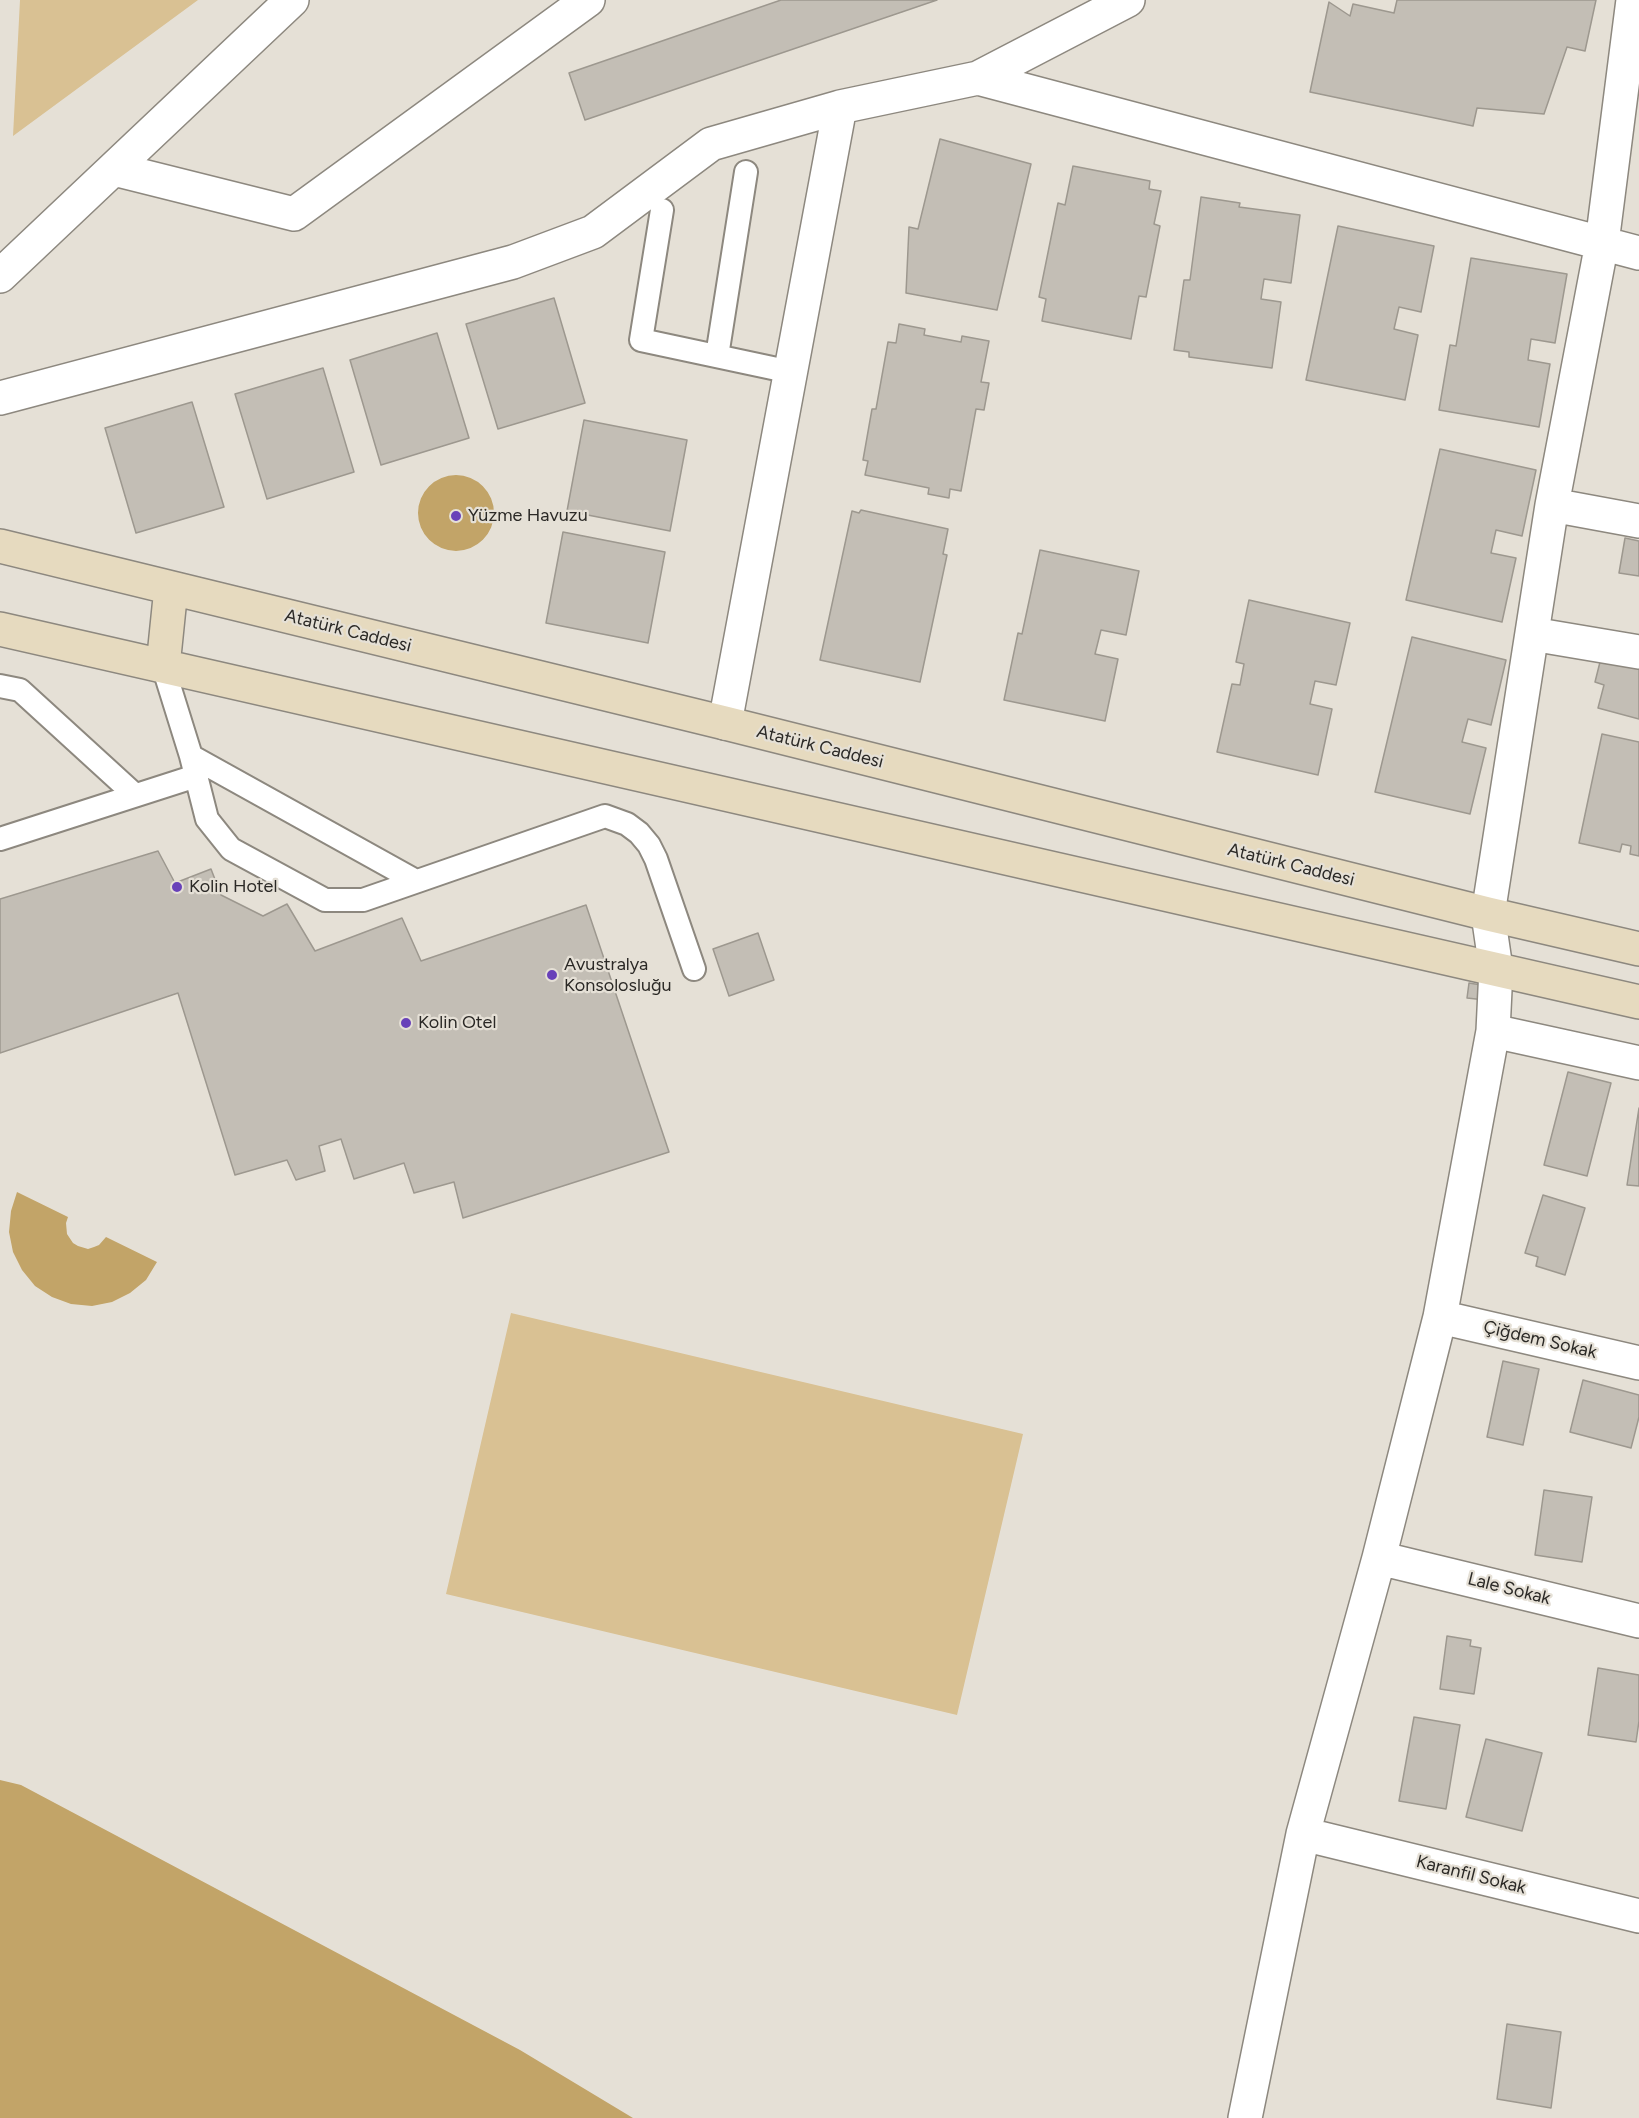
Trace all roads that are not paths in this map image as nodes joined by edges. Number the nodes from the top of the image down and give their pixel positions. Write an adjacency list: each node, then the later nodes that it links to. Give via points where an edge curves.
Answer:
1 (292, 0): 7 (street)
2 (588, 0): 7 (street, via 294,213)
3 (1128, 0): 5 (street)
4 (1633, 0): 10 (street)
5 (978, 78): 6 (street); 10 (street)
6 (840, 107): 14 (street); 15 (street, via 711,144 593,232 513,262)
7 (114, 169): 12 (street)
8 (746, 172): 13 (lane)
9 (662, 210): 13 (lane, via 641,340)
10 (1602, 243): 11 (street); 16 (street)
11 (1639, 253)
12 (0, 276)
13 (717, 356): 14 (lane)
14 (791, 372): 25 (street)
15 (0, 398)
16 (1552, 505): 17 (street); 21 (street)
17 (1639, 521)
18 (0, 546): 19 (main road, Atatürk Caddesi)
19 (171, 588): 23 (main road); 25 (main road, Atatürk Caddesi)
20 (0, 629): 23 (main road)
21 (1532, 634): 22 (street); 30 (street)
22 (1639, 652)
23 (163, 666): 26 (lane); 33 (main road)
24 (0, 686): 27 (lane, via 20,690)
25 (725, 723): 30 (main road, Atatürk Caddesi)
26 (193, 766): 27 (lane); 29 (lane); 29 (lane, via 207,819 231,849 325,900 363,900)
27 (135, 795): 28 (lane)
28 (0, 839)
29 (416, 881): 32 (lane, via 605,816 616,819 639,833 649,845)
30 (1488, 914): 31 (main road, Atatürk Caddesi); 33 (street)
31 (1639, 949)
32 (694, 969)
33 (1496, 969): 34 (main road); 35 (street)
34 (1639, 1002)
35 (1492, 1031): 36 (street); 37 (street)
36 (1639, 1063)
37 (1440, 1317): 38 (street, Çiğdem Sokak); 39 (street)
38 (1639, 1363)
39 (1378, 1558): 40 (street, Lale Sokak); 41 (street)
40 (1639, 1620)
41 (1303, 1834): 42 (street, Karanfil Sokak); 43 (street)
42 (1639, 1916)
43 (1245, 2118)

